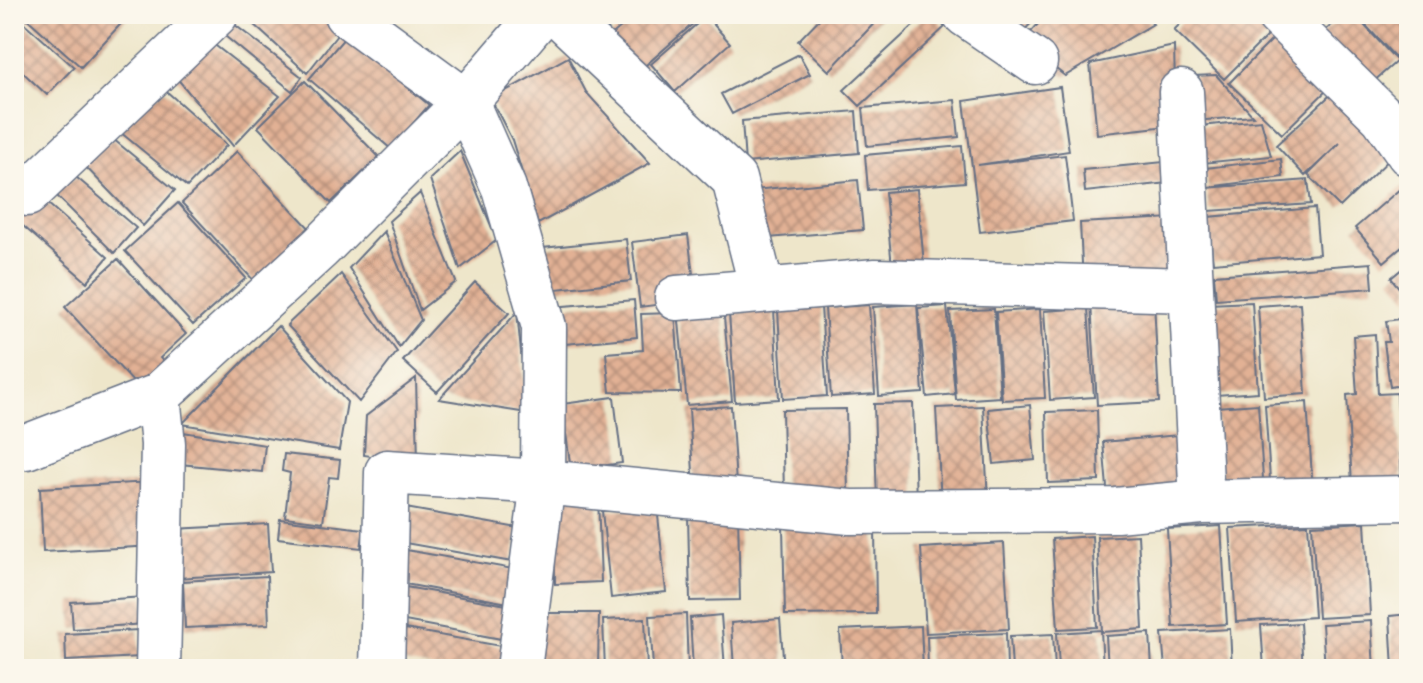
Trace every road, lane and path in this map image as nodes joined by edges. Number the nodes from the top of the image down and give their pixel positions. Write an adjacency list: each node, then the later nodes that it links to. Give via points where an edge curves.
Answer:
1 (216, 14): 11 (street)
2 (346, 14): 9 (street)
3 (541, 14): 9 (street)
4 (558, 14): 12 (street, via 734,179)
5 (965, 14): 7 (street)
6 (1303, 21): 10 (street)
7 (1035, 62)
8 (1181, 92): 13 (street)
9 (466, 102): 15 (street, via 320,248); 17 (street, via 504,188 544,327)
10 (1409, 154)
11 (27, 194)
12 (762, 289): 13 (street, via 876,281); 14 (street)
13 (1190, 290): 19 (street)
14 (677, 298)
15 (158, 396): 16 (street, via 26,447); 20 (street, via 163,444)
16 (14, 445)
17 (543, 482): 19 (street, via 850,512 1116,510); 21 (street, via 387,472); 22 (street)
18 (1409, 498): 19 (street)
19 (1202, 502)
20 (158, 669)
21 (382, 669)
22 (519, 669)

